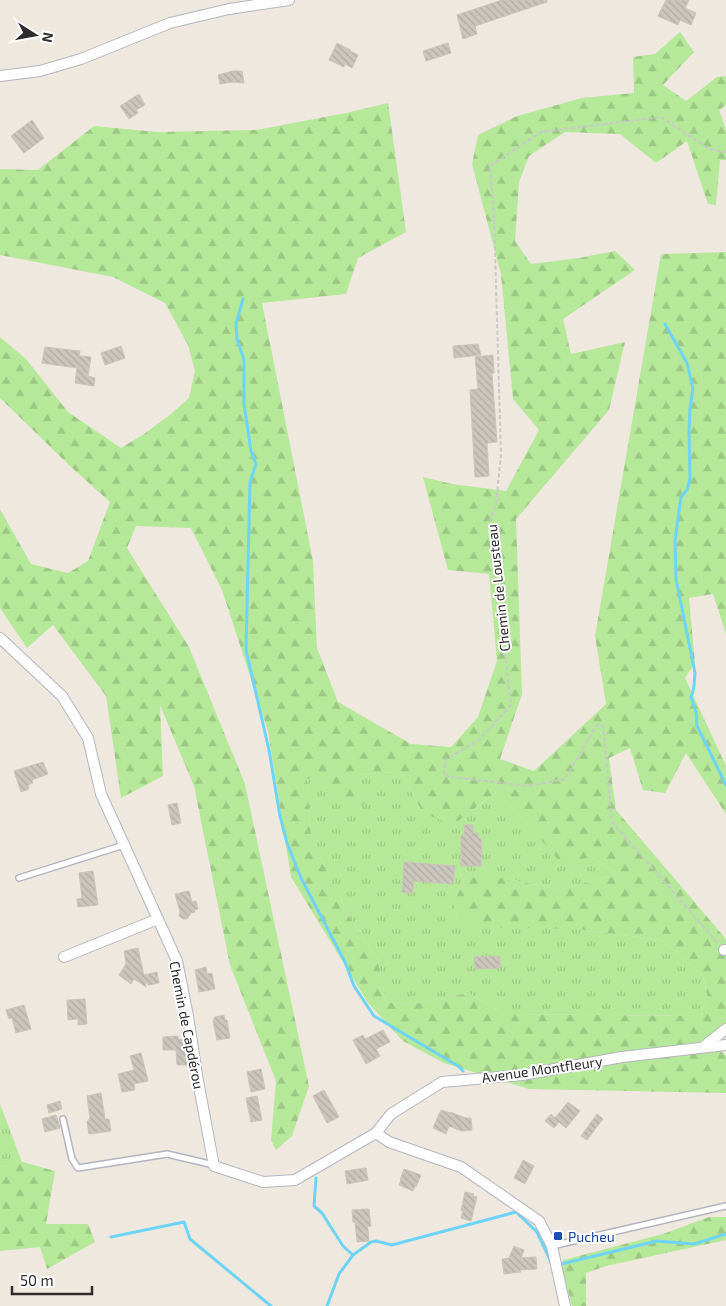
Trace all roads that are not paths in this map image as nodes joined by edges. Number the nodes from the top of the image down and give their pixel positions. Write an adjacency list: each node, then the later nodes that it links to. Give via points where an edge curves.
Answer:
1 (289, 0): 2 (street, via 229,9 170,23 81,59 40,71)
2 (0, 76)
3 (0, 638): 4 (street, Chemin de Capdérou, via 62,696 88,738 101,794)
4 (125, 845): 5 (lane); 6 (street, Chemin de Capdérou)
5 (20, 878)
6 (158, 919): 7 (street); 13 (street, Chemin de Capdérou, via 176,961)
7 (64, 957)
8 (726, 1030): 10 (street)
9 (726, 1045): 10 (street, Avenue Montfleury)
10 (702, 1048): 12 (street, Avenue Montfleury, via 442,1082 391,1114)
11 (63, 1119): 13 (lane, via 72,1159 78,1168 166,1154)
12 (376, 1133): 13 (street, via 295,1180 263,1182); 15 (street, via 389,1142 461,1167 539,1221)
13 (214, 1166)
14 (726, 1206): 15 (lane)
15 (552, 1246): 16 (street)
16 (566, 1306)

